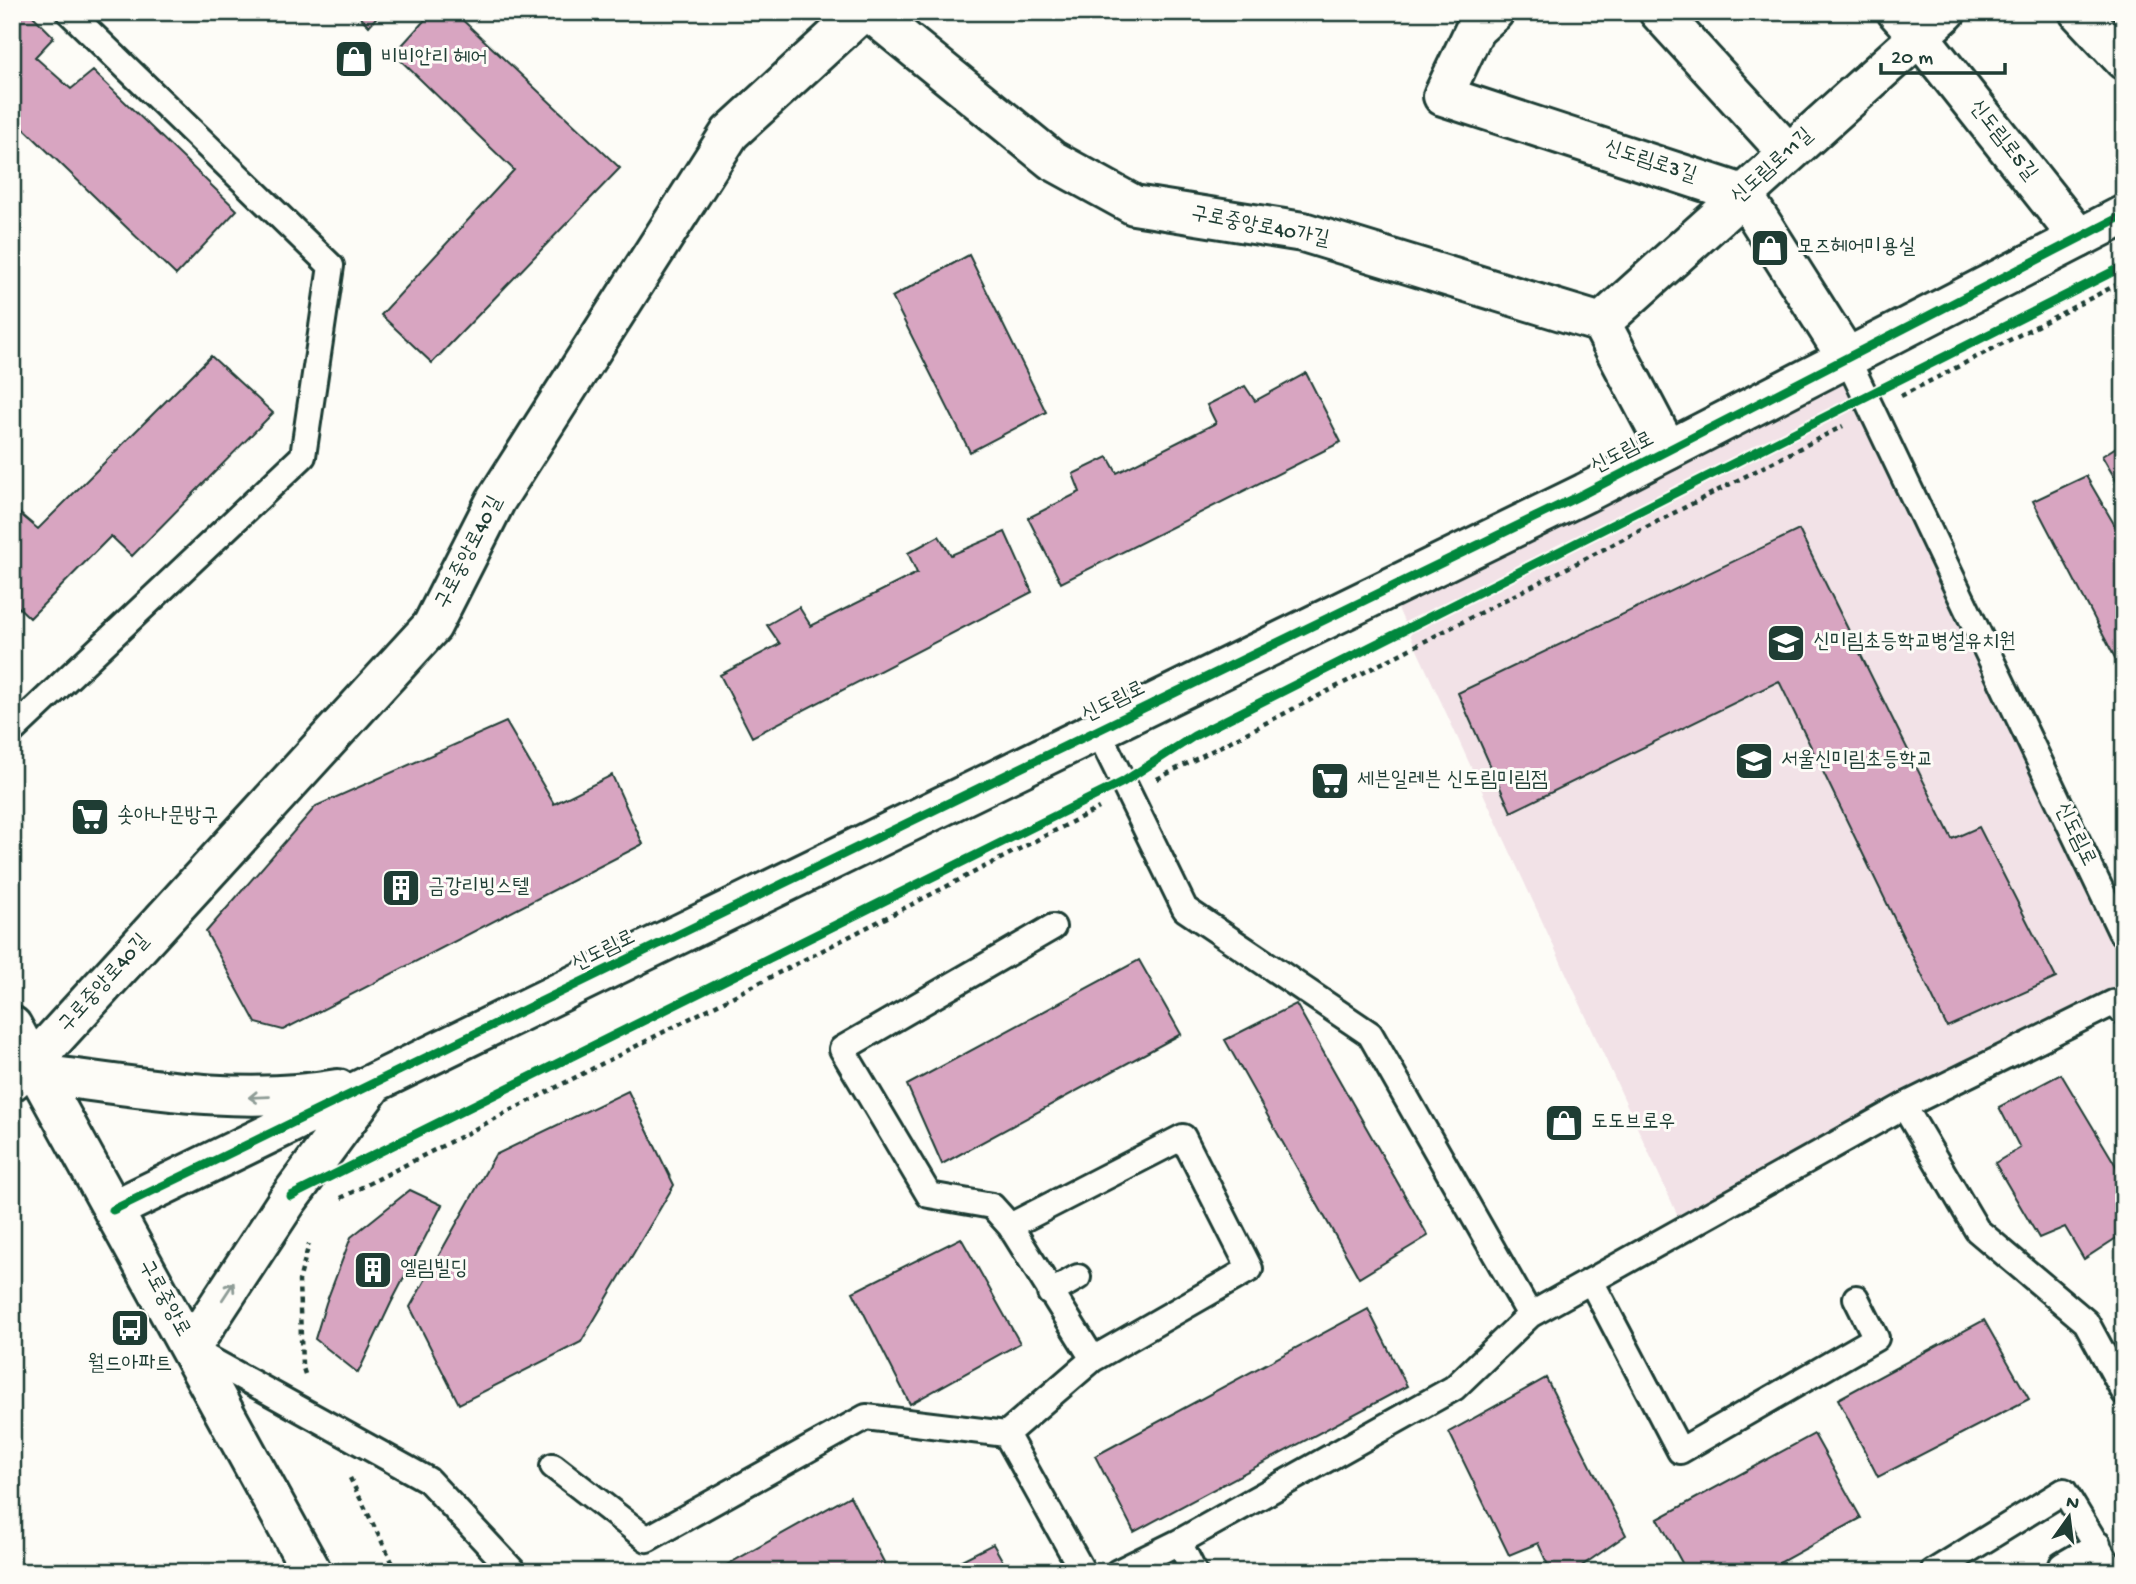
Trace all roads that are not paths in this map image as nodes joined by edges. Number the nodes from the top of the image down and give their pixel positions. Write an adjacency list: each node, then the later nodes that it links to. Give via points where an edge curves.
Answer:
1 (69, 12): 16 (lane, via 331,266 303,456)
2 (862, 12): 22 (street, 구로중앙로40길, via 730,133 496,500 432,626)
3 (870, 12): 13 (street, 구로중앙로40가길, via 1052,160 1134,205 1303,232)
4 (1659, 12): 9 (street)
5 (2079, 12): 8 (street)
6 (1485, 20): 10 (street, 신도림로3길, via 1443,96)
7 (1921, 20): 9 (street, 신도림로11길); 12 (street, 신도림로5길)
8 (2124, 60)
9 (1788, 153): 10 (street, 신도림로11길)
10 (1743, 194): 13 (street, 신도림로11길); 14 (street)
11 (2124, 215): 12 (street, 신도림로)
12 (2079, 238): 14 (street, 신도림로)
13 (1601, 323): 15 (street)
14 (1847, 358): 15 (street, 신도림로); 19 (lane, 신도림로)
15 (1668, 450): 17 (street, 신도림로)
16 (12, 730)
17 (1098, 731): 23 (street, 신도림로); 31 (lane, via 1185,909 1370,1034)
18 (1053, 927): 26 (lane, via 842,1049 929,1195 992,1206)
19 (2122, 932)
20 (2124, 1013): 24 (lane, via 2113,1003)
21 (12, 1026): 22 (street, 구로중앙로)
22 (28, 1073): 23 (street, one-way to 22, via 309,1094 251,1097); 25 (street, 구로중앙로)
23 (375, 1083): 25 (street, 신도림로); 32 (street, one-way to 23, via 287,1201)
24 (1903, 1106): 28 (lane); 34 (lane, via 1977,1230 2086,1322)
25 (113, 1210): 32 (street, 구로중앙로)
26 (1010, 1226): 29 (lane); 33 (lane, via 1183,1137 1250,1269)
27 (1078, 1277): 29 (lane)
28 (1591, 1281): 30 (lane, via 1680,1451 1876,1338); 31 (lane)
29 (1050, 1293): 33 (lane)
30 (1856, 1298)
31 (1530, 1315): 37 (lane, via 1454,1388)
32 (190, 1349): 40 (street, 구로중앙로); 41 (lane, via 428,1480)
33 (1093, 1359): 35 (lane)
34 (2124, 1392)
35 (1006, 1434): 36 (lane, via 866,1417 647,1539); 42 (lane)
36 (553, 1466)
37 (1180, 1542): 43 (lane); 44 (lane)
38 (2098, 1544): 39 (lane); 45 (lane, via 2064,1491); 46 (lane)
39 (2062, 1565)
40 (312, 1572)
41 (514, 1572)
42 (1083, 1572)
43 (1118, 1572)
44 (1194, 1572)
45 (1933, 1572)
46 (2113, 1572)

